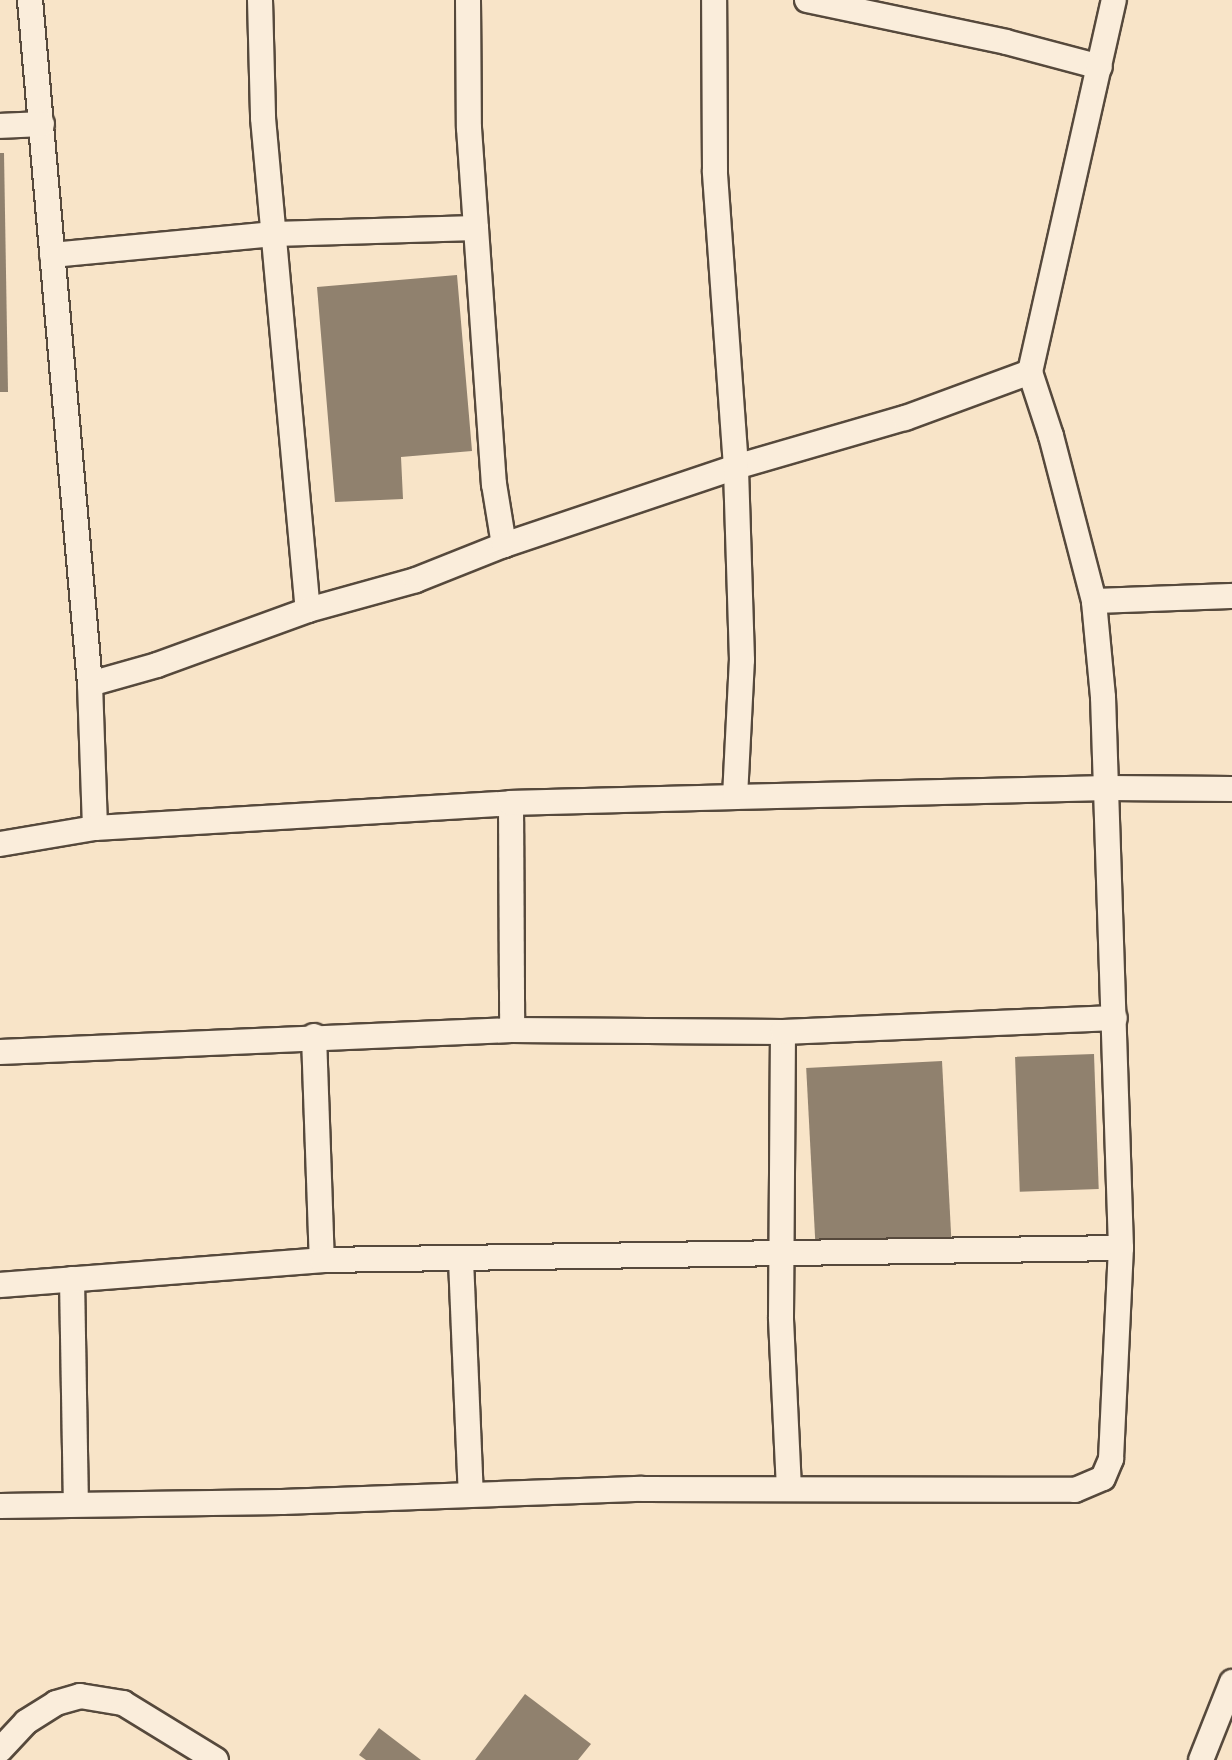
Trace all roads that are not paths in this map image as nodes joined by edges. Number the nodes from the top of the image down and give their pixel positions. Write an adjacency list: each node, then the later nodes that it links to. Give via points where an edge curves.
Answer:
1 (30, 0): 8 (street)
2 (260, 0): 11 (street, via 263,118)
3 (468, 0): 10 (street, via 469,128)
4 (714, 0): 14 (street, via 715,171)
5 (807, 0): 7 (street, via 1006,42)
6 (1114, 0): 7 (street)
7 (1100, 67): 13 (street)
8 (42, 124): 9 (street); 12 (street)
9 (0, 126)
10 (476, 228): 11 (street); 15 (street, via 494,484)
11 (274, 234): 12 (street); 18 (street)
12 (52, 255): 19 (street)
13 (1030, 372): 14 (street, via 905,418); 17 (street)
14 (736, 467): 15 (street); 22 (street, via 742,660)
15 (504, 545): 18 (street, via 416,580)
16 (1232, 597): 17 (street)
17 (1094, 601): 20 (street)
18 (308, 610): 19 (street, via 157,665)
19 (90, 684): 24 (street)
20 (1108, 788): 21 (street); 22 (street); 26 (street)
21 (1232, 789)
22 (735, 797): 23 (street)
23 (511, 803): 24 (street); 27 (street)
24 (95, 828): 25 (street)
25 (0, 844)
26 (1115, 1018): 28 (street); 31 (street)
27 (512, 1030): 28 (street); 29 (street)
28 (783, 1032): 32 (street)
29 (314, 1036): 30 (street); 33 (street)
30 (0, 1052)
31 (1121, 1248): 32 (street); 37 (street, via 1111,1460 1103,1478 1075,1490)
32 (781, 1253): 34 (street); 37 (street)
33 (322, 1260): 34 (street); 35 (street)
34 (461, 1260): 38 (street)
35 (72, 1279): 36 (street); 39 (street)
36 (0, 1285)
37 (789, 1489): 38 (street)
38 (471, 1494): 39 (street, via 282,1502)
39 (76, 1503): 40 (street)
40 (0, 1506)
41 (1232, 1682): 42 (street)
42 (1222, 1736): 45 (street)
43 (0, 1750): 44 (street, via 26,1722 56,1703 80,1696 123,1703)
44 (216, 1760)
45 (1201, 1760)

